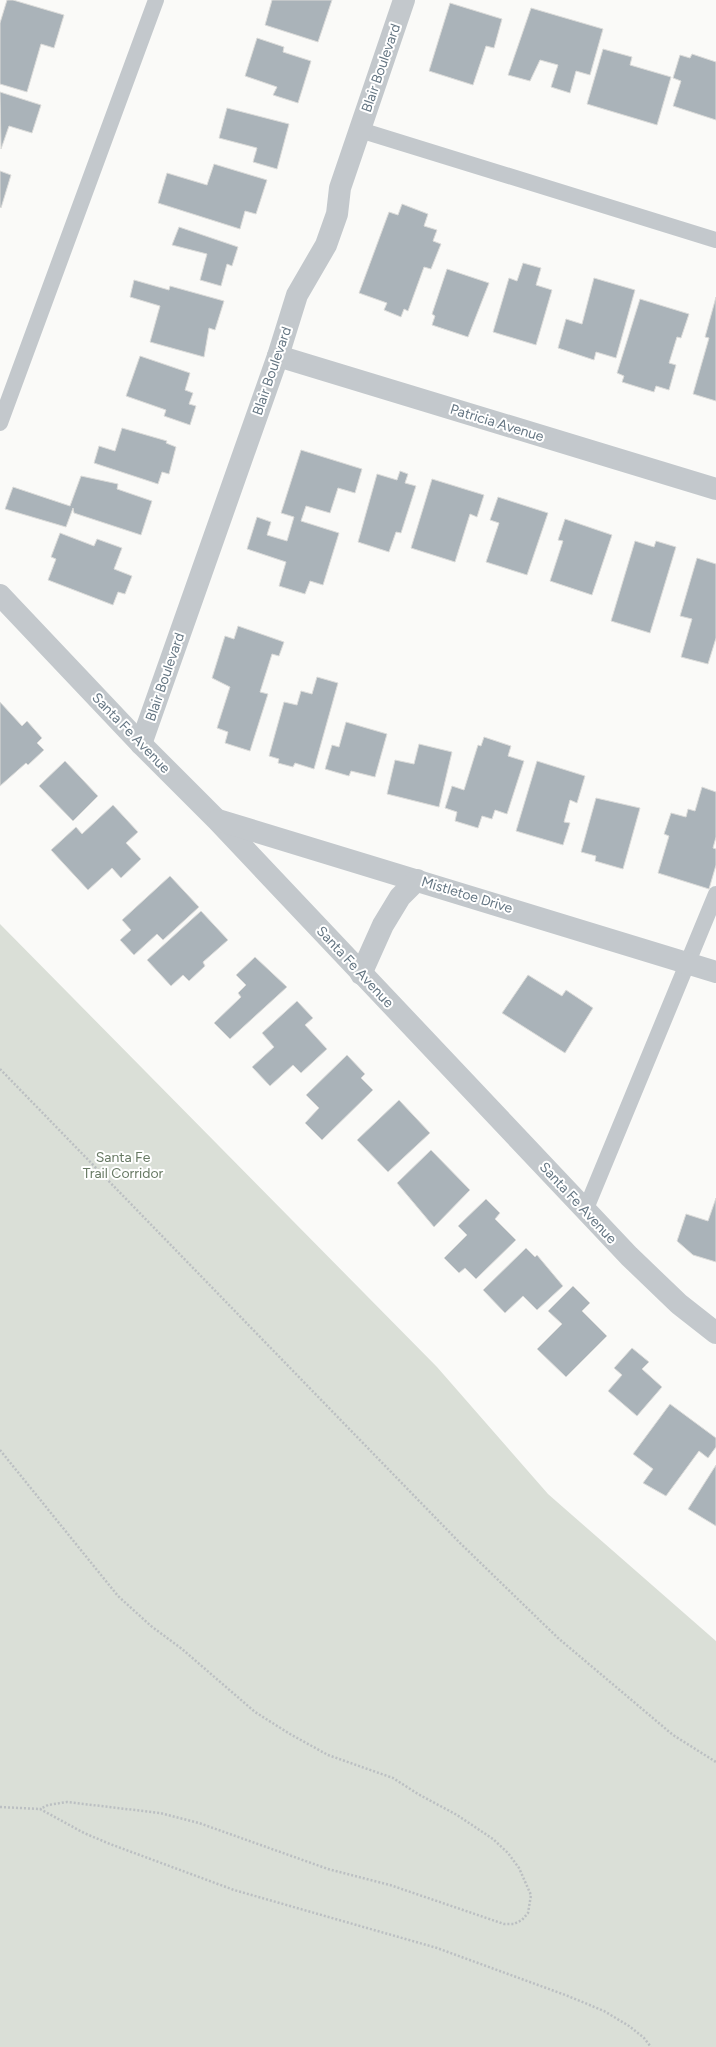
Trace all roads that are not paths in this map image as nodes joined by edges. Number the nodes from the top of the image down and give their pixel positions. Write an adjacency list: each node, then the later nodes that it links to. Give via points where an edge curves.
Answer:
1 (156, 0): 6 (lane)
2 (404, 0): 3 (street, Blair Boulevard)
3 (360, 130): 4 (lane); 5 (street, Blair Boulevard, via 340,188 337,214 326,245 297,295)
4 (716, 240)
5 (278, 356): 7 (street, Patricia Avenue); 9 (street, Blair Boulevard)
6 (0, 423)
7 (716, 489)
8 (0, 595): 9 (street, Santa Fe Avenue)
9 (141, 744): 10 (street, Santa Fe Avenue)
10 (218, 820): 11 (street, Mistletoe Drive); 15 (street, Santa Fe Avenue)
11 (416, 880): 13 (street, Mistletoe Drive); 15 (street, via 400,896 383,925)
12 (716, 894): 13 (lane)
13 (687, 963): 14 (street, Mistletoe Drive); 16 (lane)
14 (716, 972)
15 (361, 974): 16 (street, Santa Fe Avenue)
16 (585, 1210): 17 (street, Santa Fe Avenue, via 679,1304)
17 (716, 1334)

